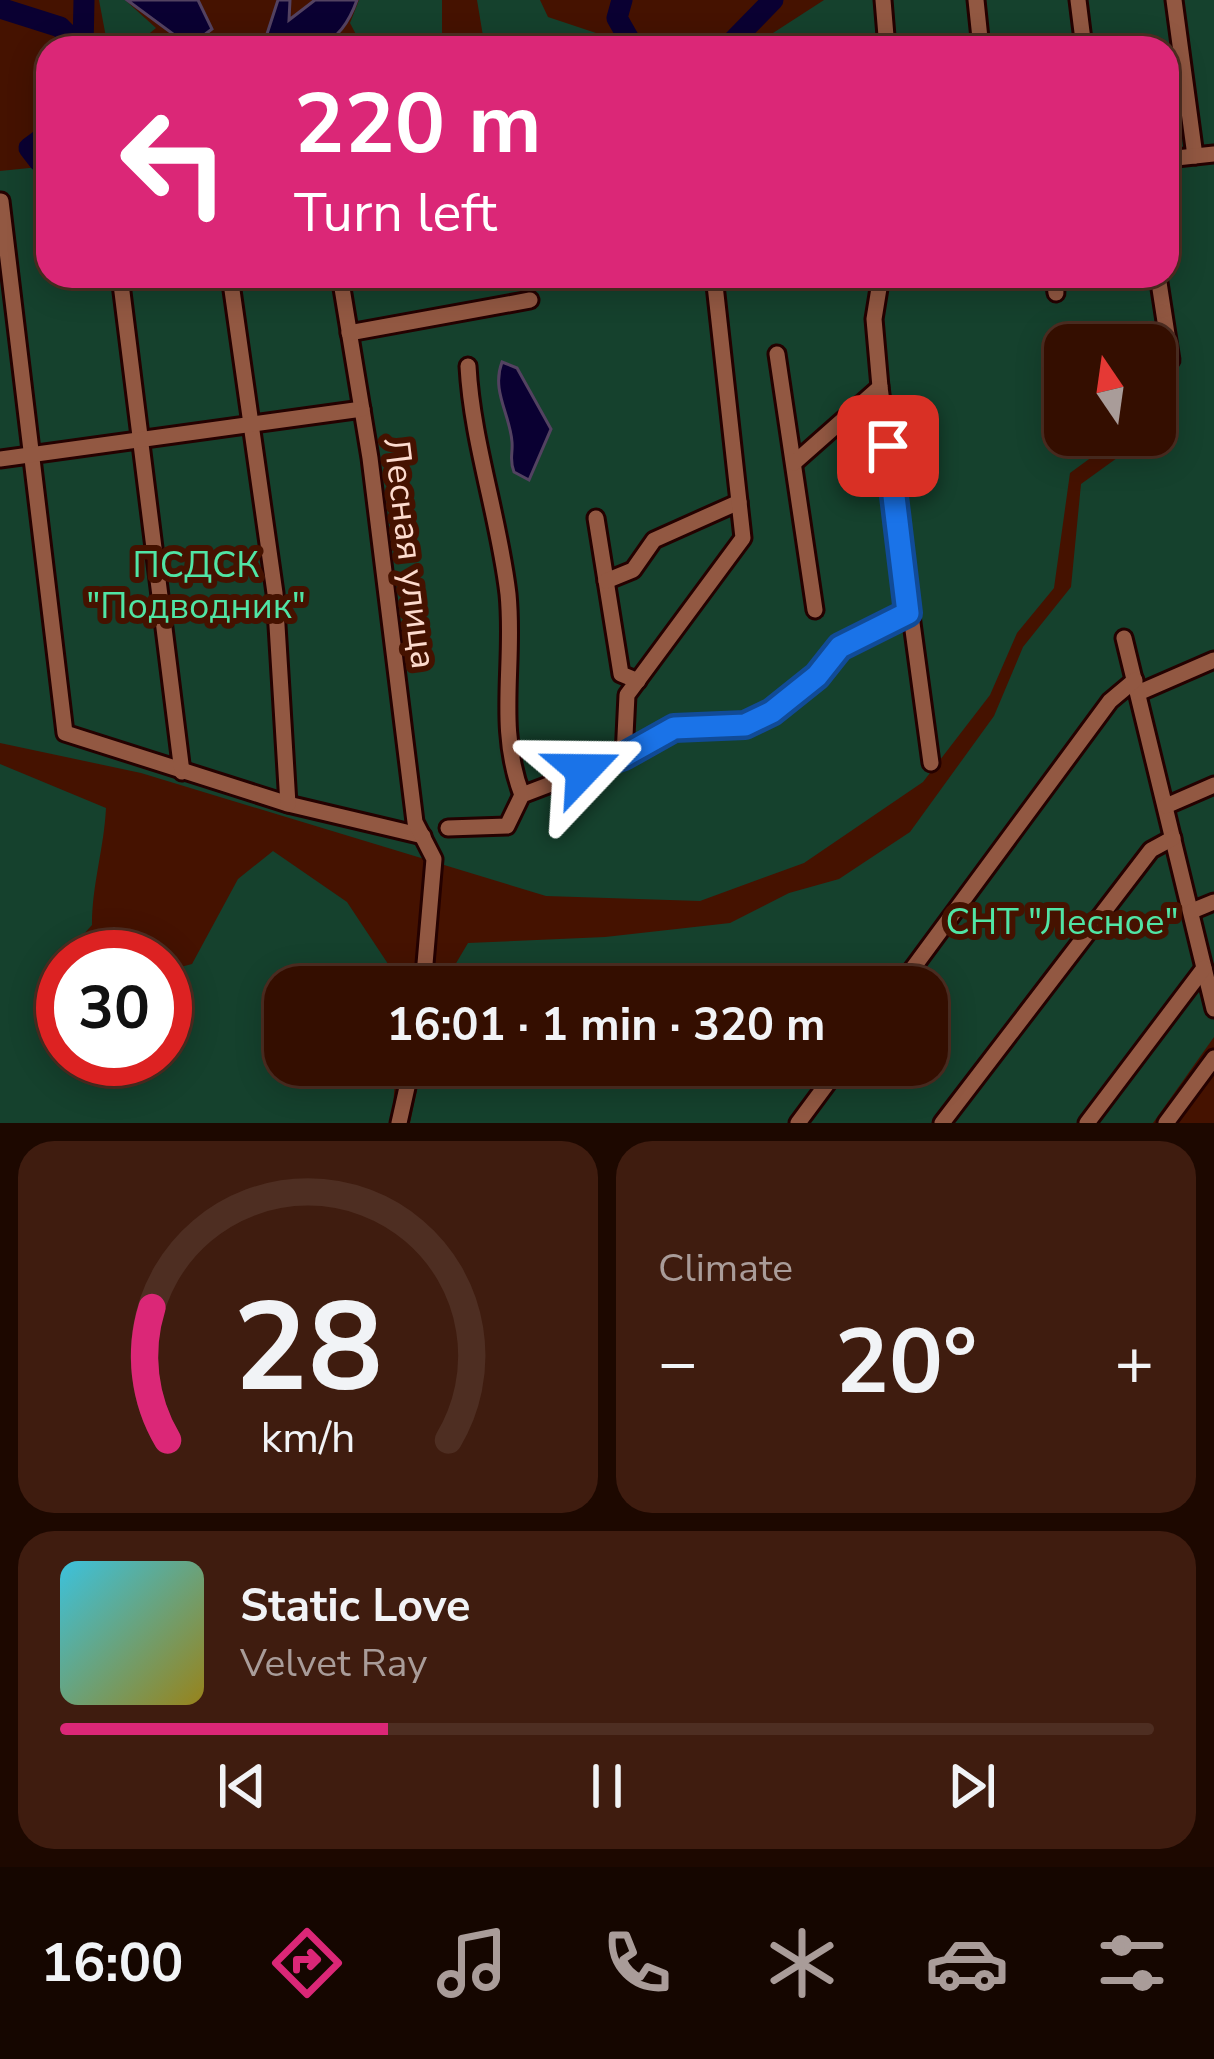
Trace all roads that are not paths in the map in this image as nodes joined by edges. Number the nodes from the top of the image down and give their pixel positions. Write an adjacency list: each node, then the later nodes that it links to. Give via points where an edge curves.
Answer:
1 (883, 0): 5 (street)
2 (976, 0): 6 (street)
3 (1078, 0): 7 (street)
4 (1174, 0): 8 (street)
5 (886, 36)
6 (980, 36)
7 (1082, 36)
8 (1179, 36)
9 (1179, 37): 11 (street)
10 (1214, 154): 11 (street)
11 (1195, 156): 12 (street)
12 (1179, 157)
13 (2, 201): 29 (street)
14 (122, 288): 28 (street)
15 (232, 288): 27 (street)
16 (342, 288): 22 (street, Лесная улица)
17 (715, 288): 32 (street)
18 (879, 288): 25 (street)
19 (1160, 288): 21 (street)
20 (530, 300): 22 (street)
21 (1165, 324)
22 (349, 333): 26 (street, Лесная улица)
23 (777, 354): 31 (street)
24 (468, 366): 45 (street, via 508,594 505,719 508,760)
25 (880, 387): 31 (street); 36 (street)
26 (362, 409): 27 (street); 49 (street, Лесная улица)
27 (249, 425): 28 (street); 46 (street, via 275,592)
28 (142, 438): 29 (street); 43 (street)
29 (29, 454): 30 (street); 43 (street, via 64,733)
30 (0, 459)
31 (794, 463): 35 (street)
32 (739, 502): 34 (street, via 654,540 633,570); 39 (street, via 737,551)
33 (596, 518): 34 (street)
34 (606, 581): 39 (street, via 621,674)
35 (814, 610)
36 (908, 613): 41 (street, via 840,647 772,712 745,725 674,728); 42 (street)
37 (1124, 638): 40 (street)
38 (1214, 660): 40 (street)
39 (638, 681): 41 (street, via 627,695)
40 (1137, 687): 47 (street); 54 (street, via 1110,701)
41 (624, 756): 45 (street)
42 (931, 763)
43 (182, 772): 46 (street)
44 (1214, 785): 47 (street)
45 (522, 795): 48 (street, via 507,826)
46 (289, 804): 49 (street)
47 (1166, 806): 50 (street)
48 (448, 828)
49 (423, 836): 53 (street, Лесная улица, via 434,859)
50 (1173, 838): 52 (street); 62 (street, via 1151,850)
51 (1214, 902): 52 (street)
52 (1192, 911): 55 (street)
53 (425, 966)
54 (914, 966)
55 (1204, 968): 56 (street); 63 (street)
56 (1214, 1007)
57 (1214, 1058): 64 (street)
58 (407, 1086): 60 (street)
59 (825, 1086): 61 (street)
60 (399, 1123)
61 (798, 1123)
62 (943, 1123)
63 (1087, 1123)
64 (1166, 1123)

